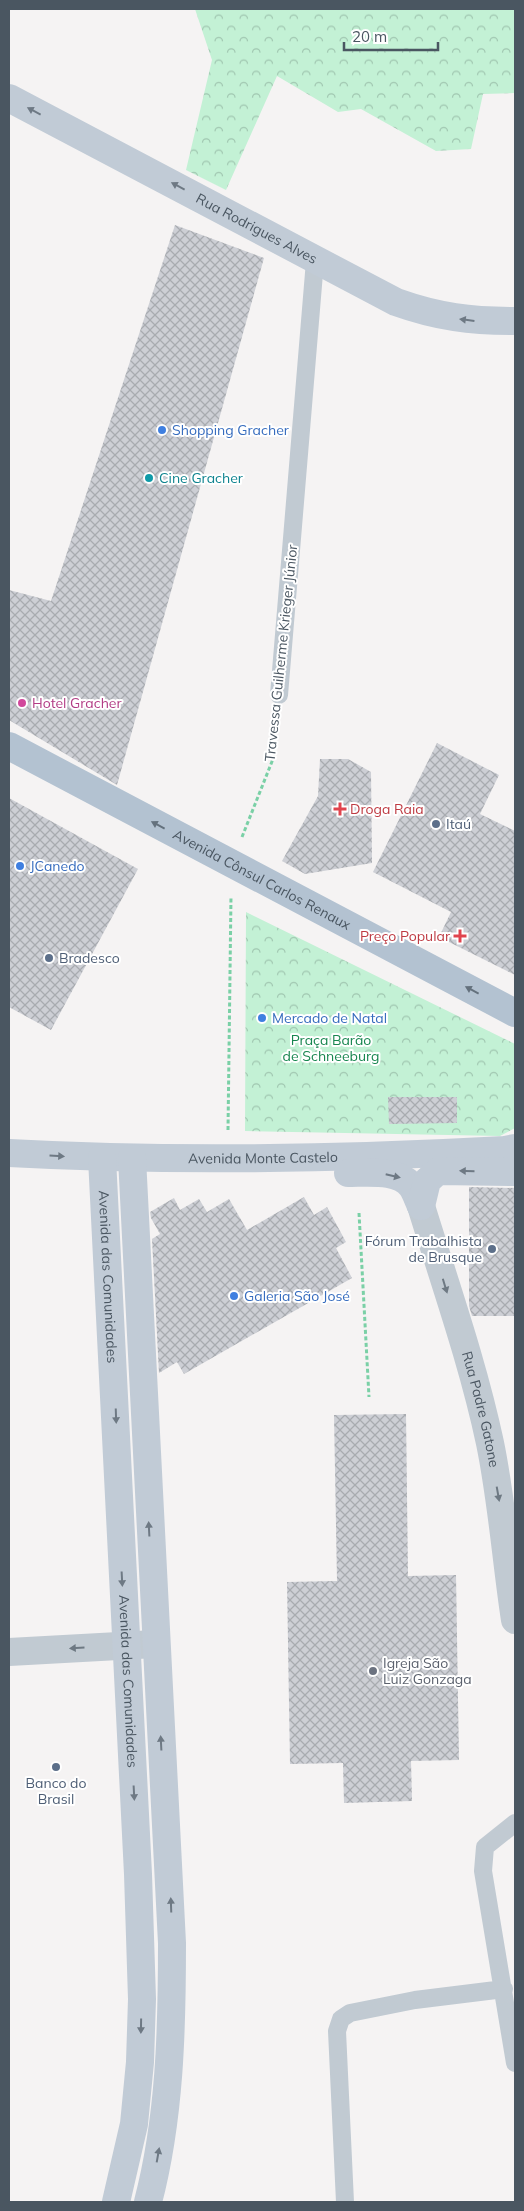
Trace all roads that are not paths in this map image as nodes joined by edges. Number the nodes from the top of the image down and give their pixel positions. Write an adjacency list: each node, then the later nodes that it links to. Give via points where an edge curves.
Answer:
1 (9, 98): 2 (main road, Rua Rodrigues Alves, one-way to 1)
2 (315, 261): 3 (main road, Rua Rodrigues Alves, one-way to 2, via 475,321 428,313 396,302); 4 (lane, Travessa Guilherme Krieger Júnior)
3 (515, 321)
4 (279, 694)
5 (9, 746): 6 (main road, Avenida Cônsul Carlos Renaux, one-way to 5)
6 (515, 1013)
7 (515, 1148): 11 (main road, Avenida Monte Castelo, via 417,1155)
8 (9, 1153): 9 (main road, Avenida Monte Castelo, one-way to 9)
9 (102, 1158): 10 (main road, Avenida Monte Castelo); 15 (main road, Avenida das Comunidades)
10 (132, 1158): 11 (main road, Avenida Monte Castelo); 14 (main road, Avenida das Comunidades)
11 (235, 1158): 13 (main road, one-way to 13, via 290,1173 375,1173 399,1177 412,1186)
12 (515, 1172): 13 (main road, one-way to 13, via 438,1171 426,1181)
13 (421, 1206): 18 (street, Rua Padre Gatone, one-way to 18, via 490,1442)
14 (134, 1226): 15 (main road); 16 (main road, Avenida das Comunidades)
15 (108, 1227): 17 (main road, Avenida das Comunidades)
16 (142, 1374): 17 (main road); 19 (main road, Avenida das Comunidades, one-way to 16)
17 (114, 1377): 20 (main road, Avenida das Comunidades, one-way to 20)
18 (515, 1620)
19 (155, 1644): 20 (street); 24 (main road, Avenida das Comunidades, one-way to 19)
20 (126, 1646): 21 (street, one-way to 21); 23 (main road, Avenida das Comunidades, one-way to 23)
21 (9, 1652)
22 (515, 1823): 25 (lane, via 485,1847 483,1871)
23 (141, 1940): 24 (main road); 26 (main road, Avenida das Comunidades)
24 (172, 1943): 27 (main road, Avenida das Comunidades)
25 (504, 1989): 28 (lane); 33 (lane, via 415,2000 350,2014 341,2019 337,2031)
26 (142, 1999): 27 (main road); 29 (main road, Avenida das Comunidades, one-way to 29)
27 (172, 2001): 30 (main road, Avenida das Comunidades)
28 (515, 2063)
29 (134, 2124): 30 (main road); 31 (main road, Avenida das Comunidades)
30 (163, 2129): 32 (main road, Avenida das Comunidades, one-way to 30)
31 (116, 2202)
32 (148, 2202)
33 (344, 2202)

